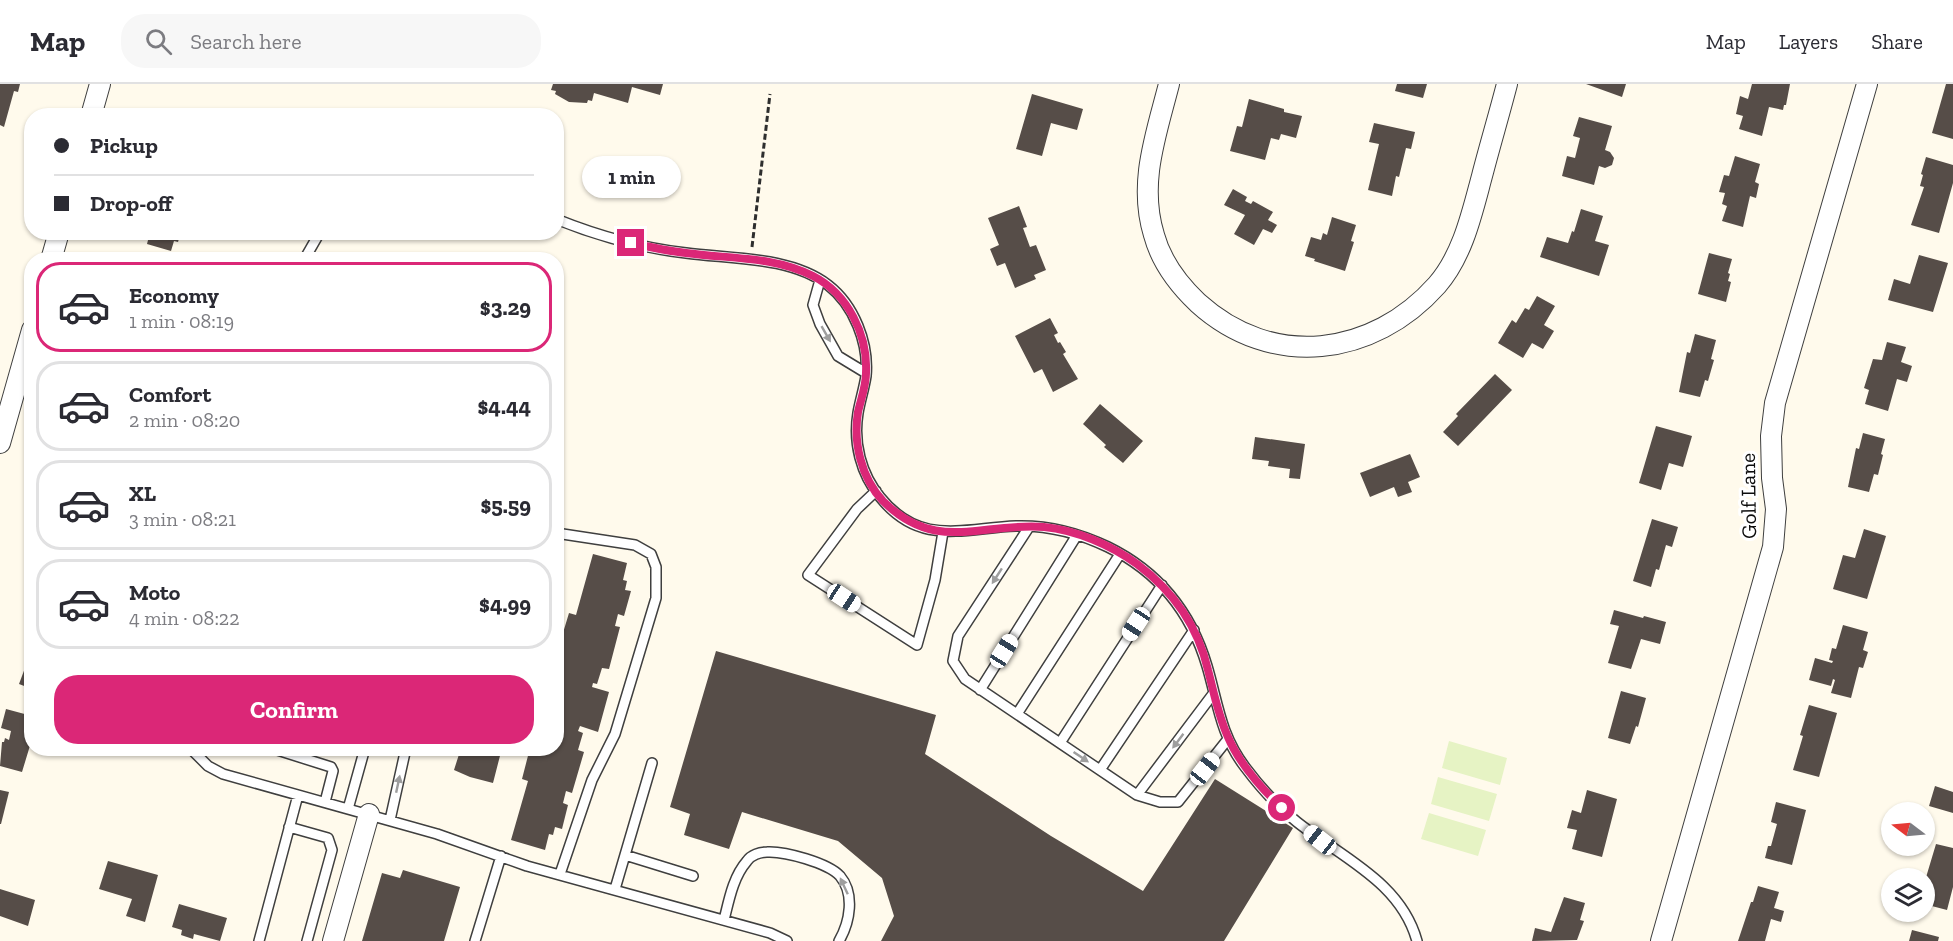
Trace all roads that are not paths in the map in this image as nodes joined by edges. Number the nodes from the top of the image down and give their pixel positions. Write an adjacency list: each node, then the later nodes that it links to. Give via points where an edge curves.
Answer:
1 (100, 84): 5 (street)
2 (1169, 84): 3 (street, via 1150,156 1147,204 1154,236 1172,273 1210,314 1231,327 1276,345 1316,347 1376,332 1410,311 1438,284 1467,229)
3 (1507, 84)
4 (1867, 84): 50 (street, Golf Lane, via 1775,403 1771,436 1776,509 1773,547)
5 (93, 108)
6 (564, 222): 7 (lane, via 645,246 751,259 791,268)
7 (820, 280): 9 (lane, via 843,301 858,324); 9 (lane, one-way to 9, via 813,305 820,324 838,356)
8 (24, 358): 10 (street)
9 (866, 373): 11 (lane, via 856,440 859,458)
10 (0, 443)
11 (876, 491): 13 (lane, via 896,513 915,525); 13 (lane, via 857,509 808,575 916,645 935,580)
12 (1029, 527): 13 (lane); 15 (lane); 19 (lane, one-way to 19, via 958,636 953,661 965,679)
13 (943, 532)
14 (564, 534): 39 (lane, via 635,545 651,554 656,567 656,598 615,734 592,780)
15 (1077, 535): 16 (lane); 19 (lane)
16 (1120, 554): 17 (lane); 21 (lane)
17 (1162, 585): 18 (lane); 23 (lane)
18 (1194, 630): 20 (lane); 29 (lane)
19 (980, 690): 21 (lane)
20 (1214, 694): 22 (lane); 31 (lane, one-way to 31)
21 (1017, 714): 23 (lane)
22 (1228, 738): 31 (lane, via 1178,802 1160,802); 49 (lane, via 1253,777 1294,820 1389,891 1402,908)
23 (1060, 743): 29 (lane, one-way to 29)
24 (198, 756): 30 (lane, via 224,774)
25 (296, 756): 32 (lane, via 331,767)
26 (364, 756): 33 (lane)
27 (404, 756): 35 (lane, one-way to 27)
28 (652, 763): 37 (lane)
29 (1100, 770): 31 (lane)
30 (298, 795): 32 (lane); 36 (lane)
31 (1137, 795)
32 (325, 802): 33 (lane)
33 (348, 809): 34 (lane)
34 (369, 814): 35 (lane); 45 (street)
35 (390, 820): 38 (lane)
36 (289, 827): 43 (lane); 44 (lane, via 328,838 332,850)
37 (625, 855): 40 (lane); 41 (lane)
38 (501, 856): 39 (lane); 46 (lane)
39 (560, 874): 41 (lane)
40 (693, 876)
41 (615, 889): 42 (lane)
42 (724, 920): 47 (lane); 48 (lane, one-way to 42, via 850,900 843,881 828,867 791,855 767,852 748,859 733,886)
43 (259, 941)
44 (307, 941)
45 (333, 941)
46 (476, 941)
47 (787, 941)
48 (839, 941)
49 (1417, 941)
50 (1661, 941)

